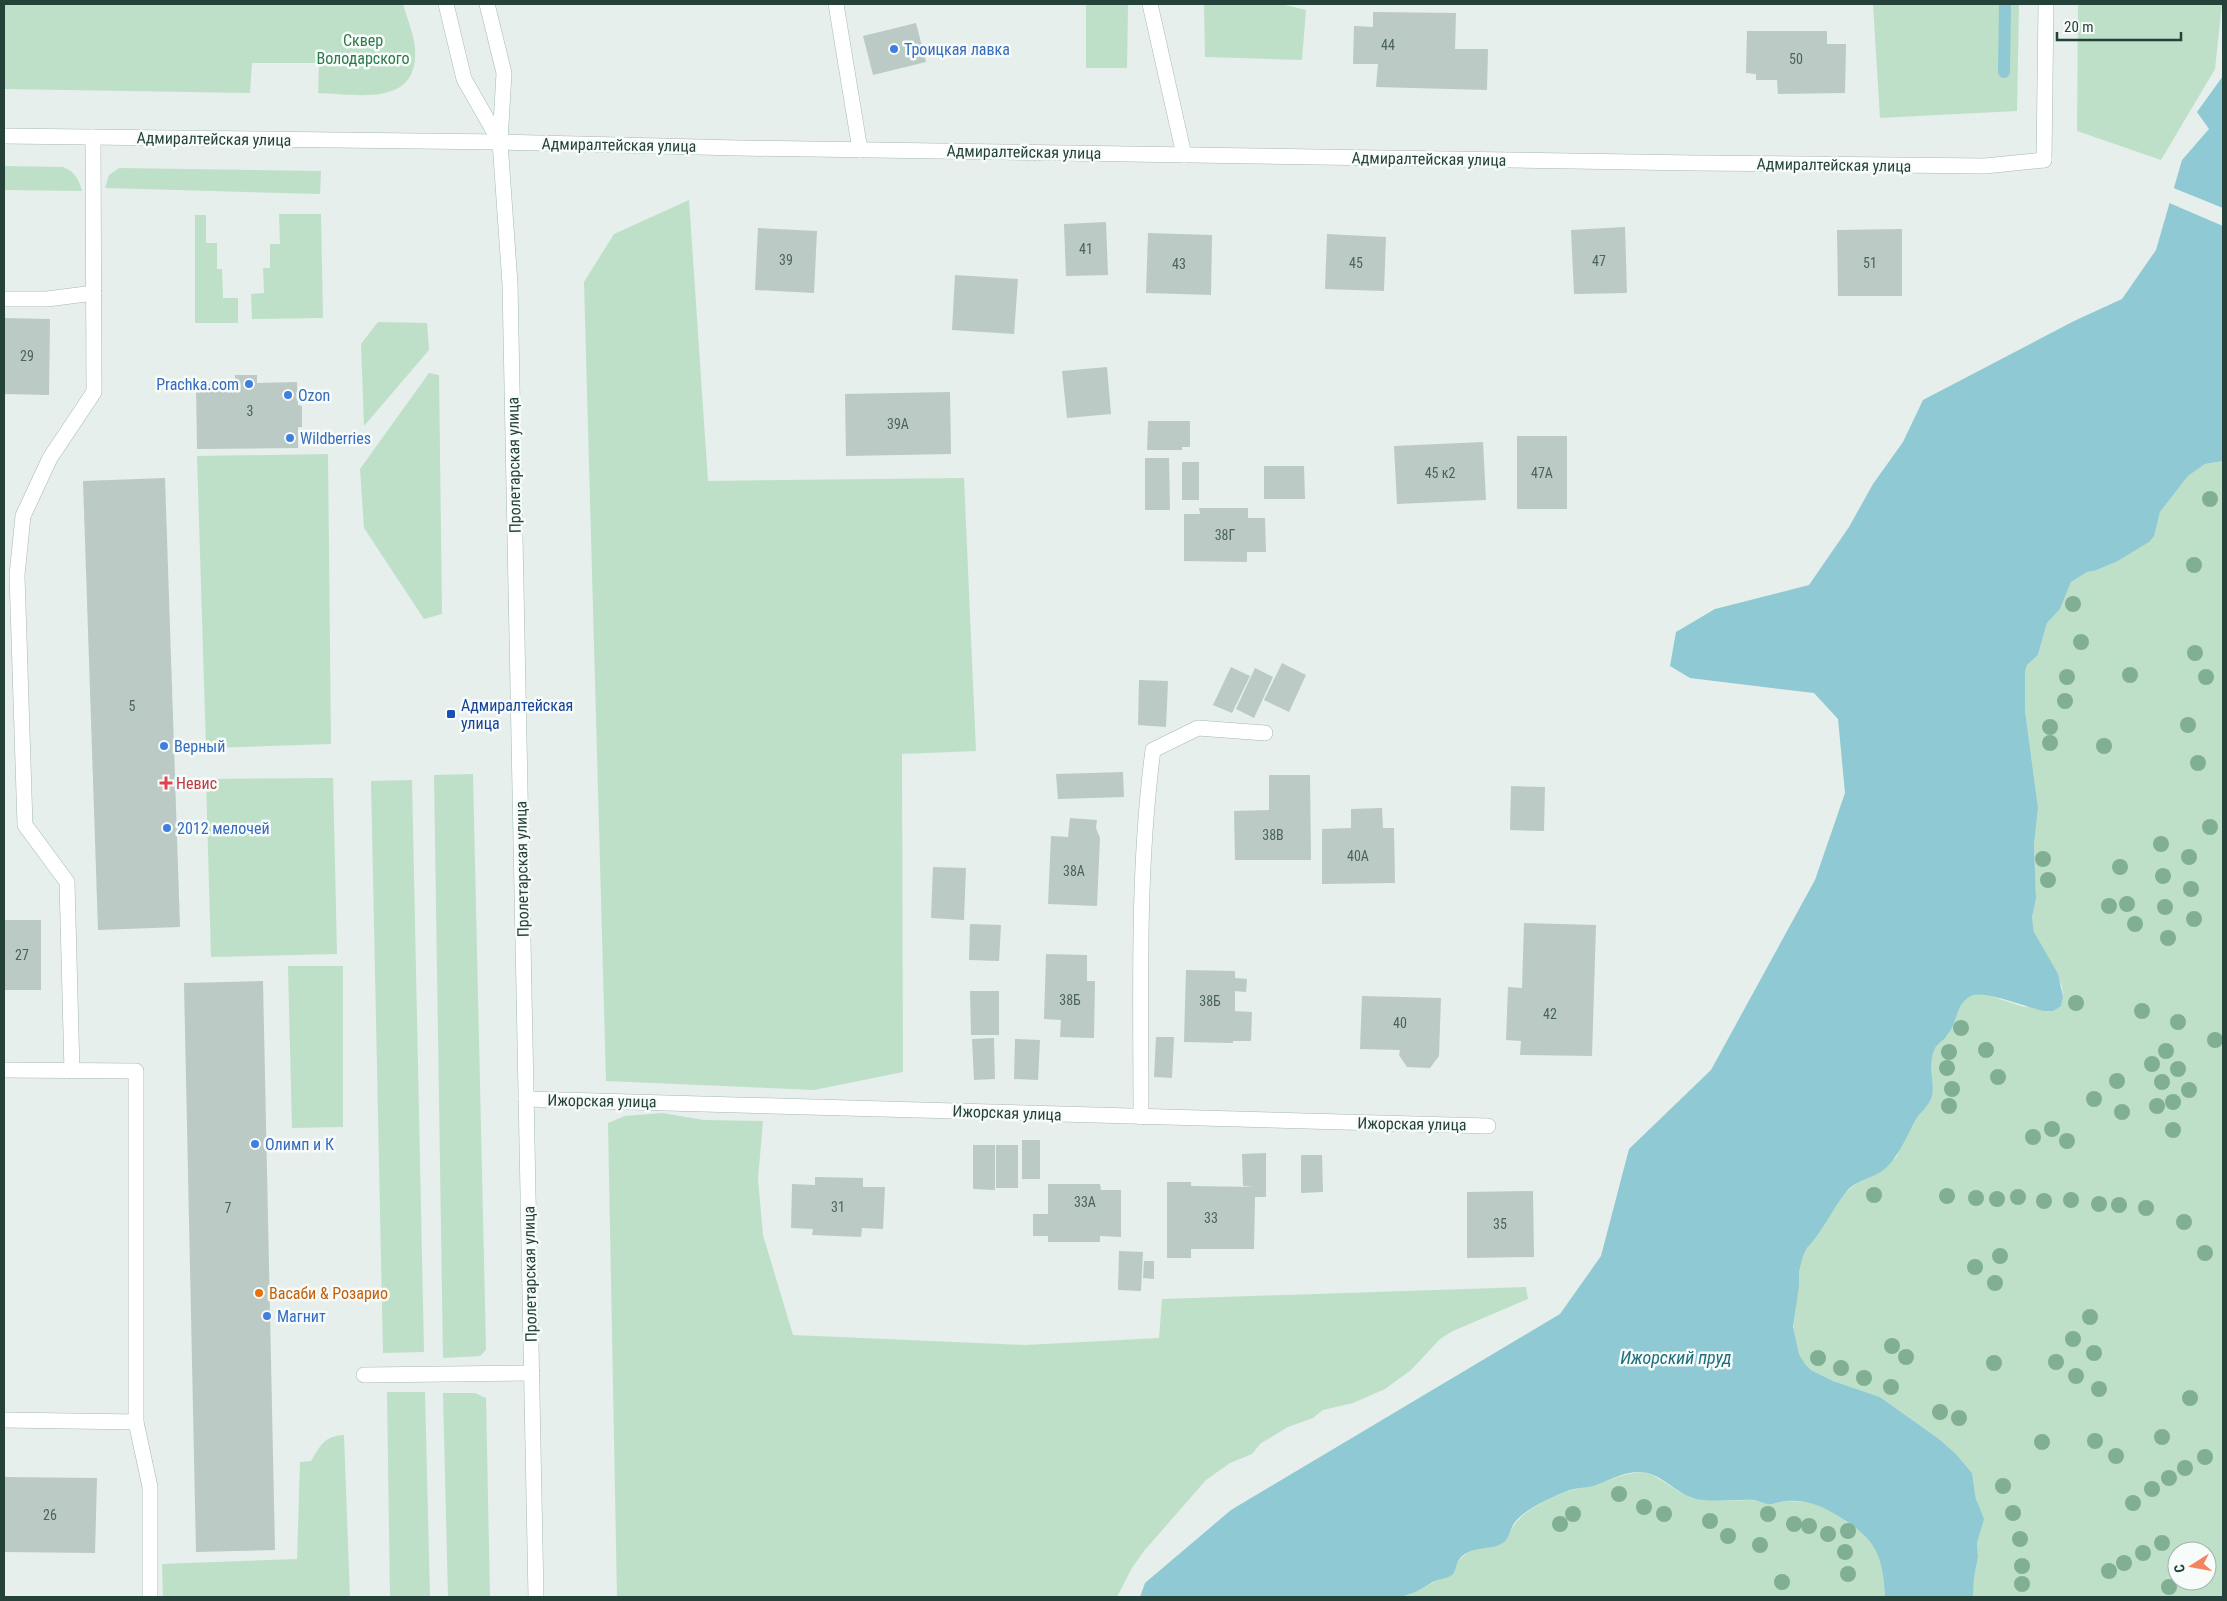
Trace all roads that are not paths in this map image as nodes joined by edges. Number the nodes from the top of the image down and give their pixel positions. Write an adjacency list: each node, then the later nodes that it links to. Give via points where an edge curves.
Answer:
1 (446, 4): 8 (street, Пролетарская улица, via 464,79)
2 (487, 4): 8 (street, Пролетарская улица, via 504,74)
3 (836, 4): 9 (street)
4 (1150, 4): 10 (street)
5 (2046, 4): 10 (street, Адмиралтейская улица, via 2044,160 1985,166)
6 (4, 136): 7 (street, Адмиралтейская улица)
7 (93, 137): 8 (street, Адмиралтейская улица); 11 (street)
8 (500, 142): 9 (street, Адмиралтейская улица); 17 (street, Пролетарская улица, via 510,284)
9 (860, 150): 10 (street, Адмиралтейская улица)
10 (1184, 155)
11 (94, 293): 12 (street, via 47,299); 13 (street, via 94,392 50,458 23,516)
12 (4, 299)
13 (10, 575): 16 (street, via 25,825 67,882)
14 (1265, 732): 18 (street, via 1198,728 1153,750 1147,797 1140,980)
15 (4, 1070): 16 (street)
16 (72, 1071): 23 (street, via 136,1071)
17 (526, 1099): 18 (street, Ижорская улица); 20 (street, Пролетарская улица)
18 (1141, 1117): 19 (street, Ижорская улица)
19 (1488, 1126)
20 (532, 1373): 21 (street); 25 (street, Пролетарская улица)
21 (364, 1375)
22 (4, 1420): 23 (street)
23 (136, 1422): 24 (street, via 150,1487)
24 (150, 1597)
25 (536, 1597)

